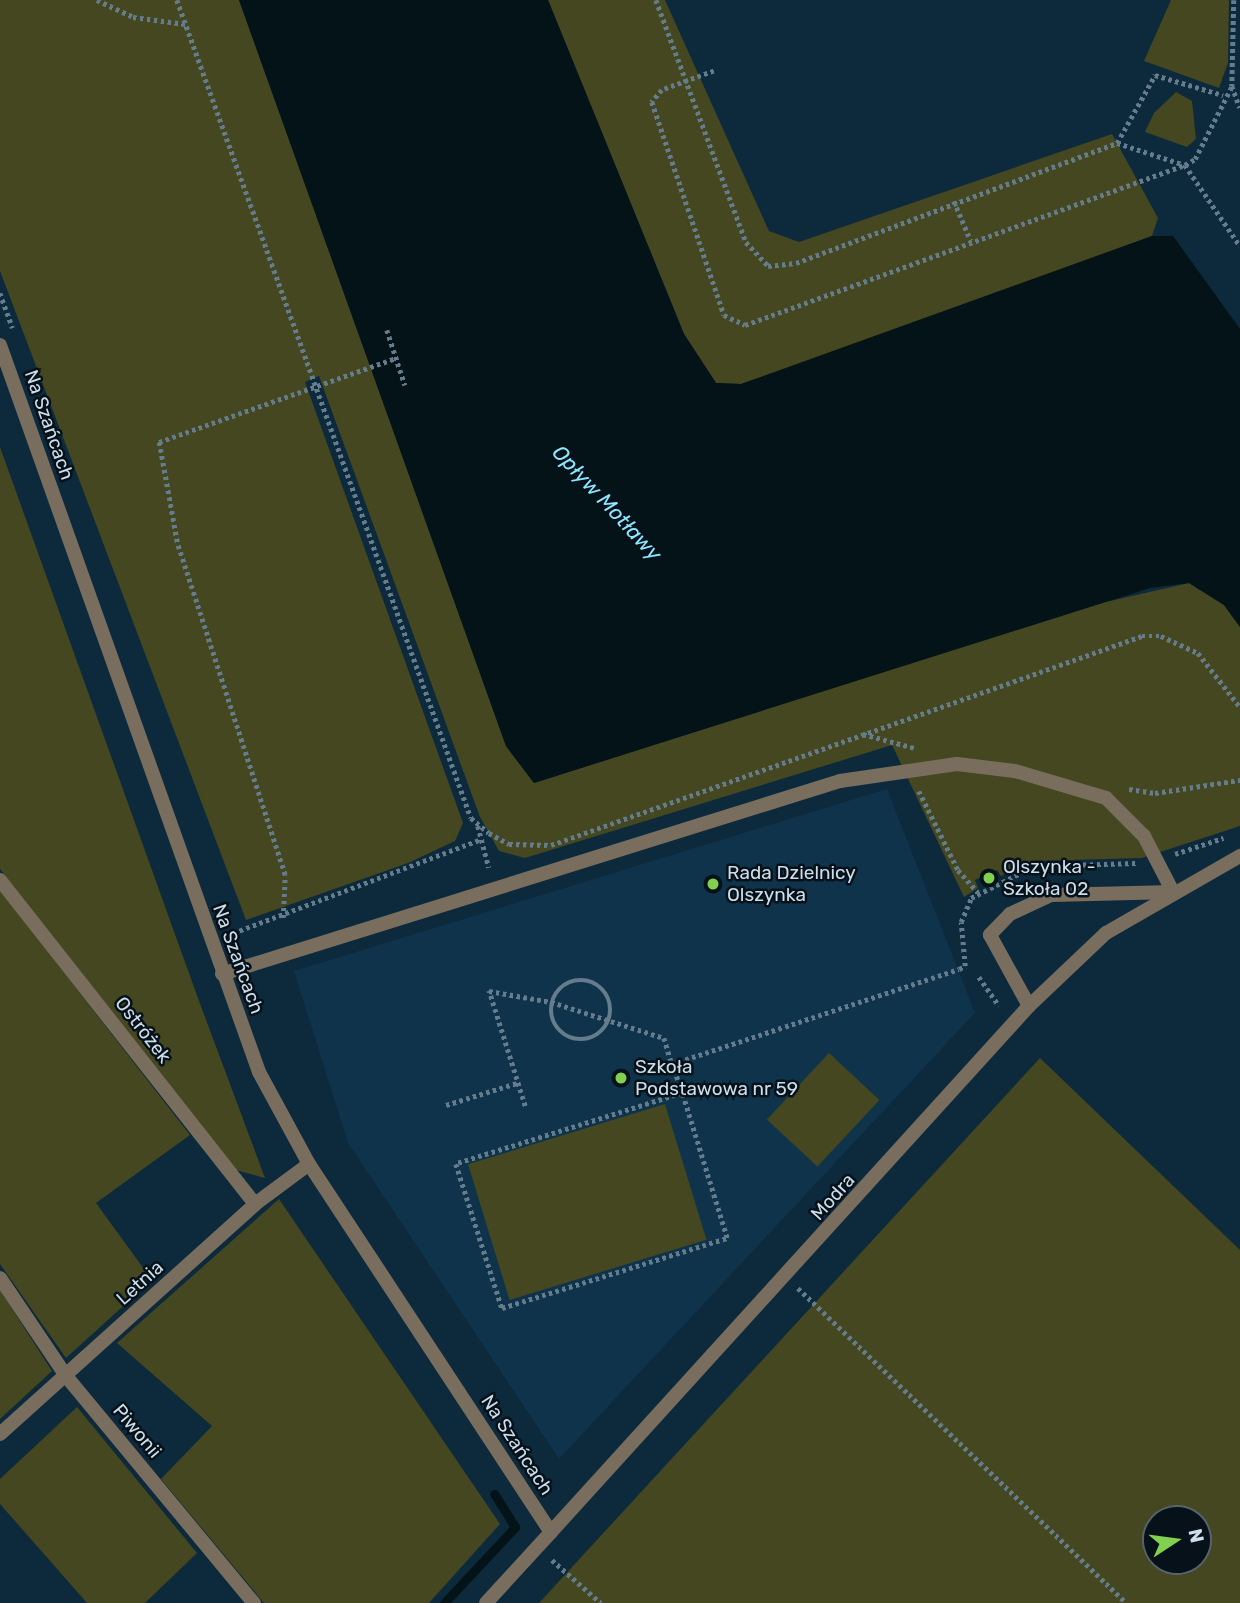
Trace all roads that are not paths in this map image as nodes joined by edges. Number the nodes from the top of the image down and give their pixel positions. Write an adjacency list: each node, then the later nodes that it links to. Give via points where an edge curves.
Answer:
1 (0, 345): 5 (street, Na Szańcach)
2 (1240, 856): 4 (street, Modra)
3 (0, 880): 8 (street, Ostróżek)
4 (1174, 892): 5 (street, via 1144,836 1106,798 1015,771 944,764 908,767 807,791); 6 (street, Modra, via 1106,933); 6 (street, via 1051,895 1010,914 990,935)
5 (222, 974): 7 (street, Na Szańcach, via 259,1072)
6 (1029, 1006): 12 (street, Modra)
7 (309, 1164): 8 (street, Letnia); 12 (street, Na Szańcach)
8 (255, 1205): 10 (street, Letnia)
9 (0, 1278): 10 (street, Piwonii)
10 (66, 1376): 11 (street, Letnia); 13 (street, Piwonii)
11 (0, 1434)
12 (551, 1532): 14 (street, Modra)
13 (254, 1603)
14 (486, 1603)

